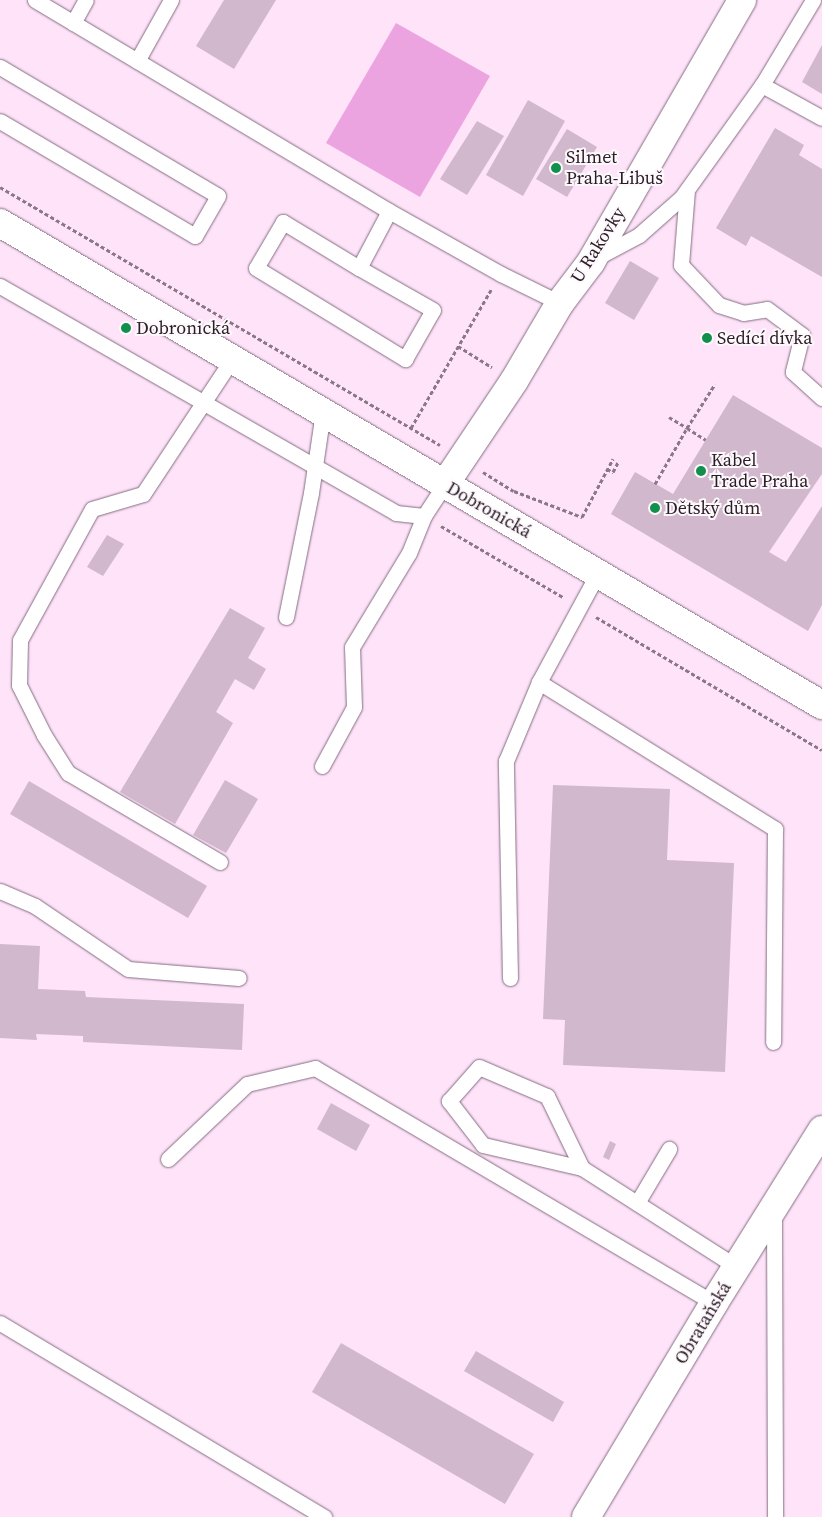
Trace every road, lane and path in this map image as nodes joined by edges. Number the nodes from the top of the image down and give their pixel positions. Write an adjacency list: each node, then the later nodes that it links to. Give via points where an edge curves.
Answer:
1 (34, 0): 6 (lane)
2 (86, 0): 6 (lane)
3 (171, 0): 7 (lane)
4 (742, 0): 16 (street, U Rakovky)
5 (813, 0): 9 (lane)
6 (73, 23): 7 (lane)
7 (137, 61): 14 (lane)
8 (0, 68): 11 (lane, via 218,196 195,236)
9 (762, 85): 10 (lane); 13 (lane)
10 (822, 118)
11 (0, 121)
12 (0, 187): 29 (path)
13 (687, 190): 16 (lane, via 639,235); 25 (lane, via 681,265 719,305 743,313 767,309 802,335 793,372)
14 (389, 211): 17 (lane); 18 (lane)
15 (0, 223): 22 (street, Dobronická)
16 (590, 262): 20 (street, U Rakovky)
17 (359, 268): 17 (lane, via 433,310 405,359 256,268 283,222)
18 (501, 274): 20 (lane); 21 (path)
19 (0, 286): 26 (lane)
20 (560, 303): 23 (street, U Rakovky)
21 (458, 346): 23 (path); 29 (path)
22 (232, 359): 26 (lane); 27 (street, Dobronická)
23 (514, 380): 33 (street, U Rakovky)
24 (715, 384): 30 (path)
25 (822, 398)
26 (202, 402): 35 (lane); 47 (lane, via 143,494 92,509 20,640 20,685 44,735 68,772)
27 (323, 412): 35 (lane); 37 (street, Dobronická)
28 (668, 417): 30 (path)
29 (411, 428): 33 (path)
30 (687, 428): 31 (path); 38 (path)
31 (706, 440)
32 (613, 459): 36 (path)
33 (464, 460): 36 (path, via 514,491 582,517); 37 (street, U Rakovky)
34 (618, 462): 36 (path, via 613,472)
35 (314, 466): 39 (lane, via 396,513); 42 (lane)
36 (607, 469)
37 (445, 484): 39 (lane); 40 (street, Dobronická)
38 (656, 484)
39 (424, 516): 41 (path); 46 (lane, via 409,552 352,647 354,707)
40 (598, 573): 41 (lane); 44 (street, Dobronická)
41 (579, 607): 43 (lane); 45 (path)
42 (286, 617)
43 (539, 682): 50 (lane, via 506,761); 51 (lane, via 775,829)
44 (822, 705)
45 (822, 750)
46 (322, 766)
47 (220, 862)
48 (0, 891): 49 (lane, via 35,906 128,969)
49 (239, 978)
50 (510, 978)
51 (773, 1042)
52 (822, 1130): 57 (street, Obrataňská)
53 (669, 1149): 56 (lane)
54 (168, 1159): 59 (lane, via 247,1084 315,1068)
55 (582, 1168): 55 (lane, via 547,1096 479,1068 449,1101 483,1145); 56 (lane)
56 (637, 1203): 58 (lane)
57 (774, 1208): 58 (street, Obrataňská); 63 (lane)
58 (737, 1267): 59 (street, Obrataňská)
59 (714, 1303): 62 (street, Obrataňská)
60 (0, 1323): 61 (lane)
61 (324, 1517)
62 (586, 1517)
63 (775, 1517)

